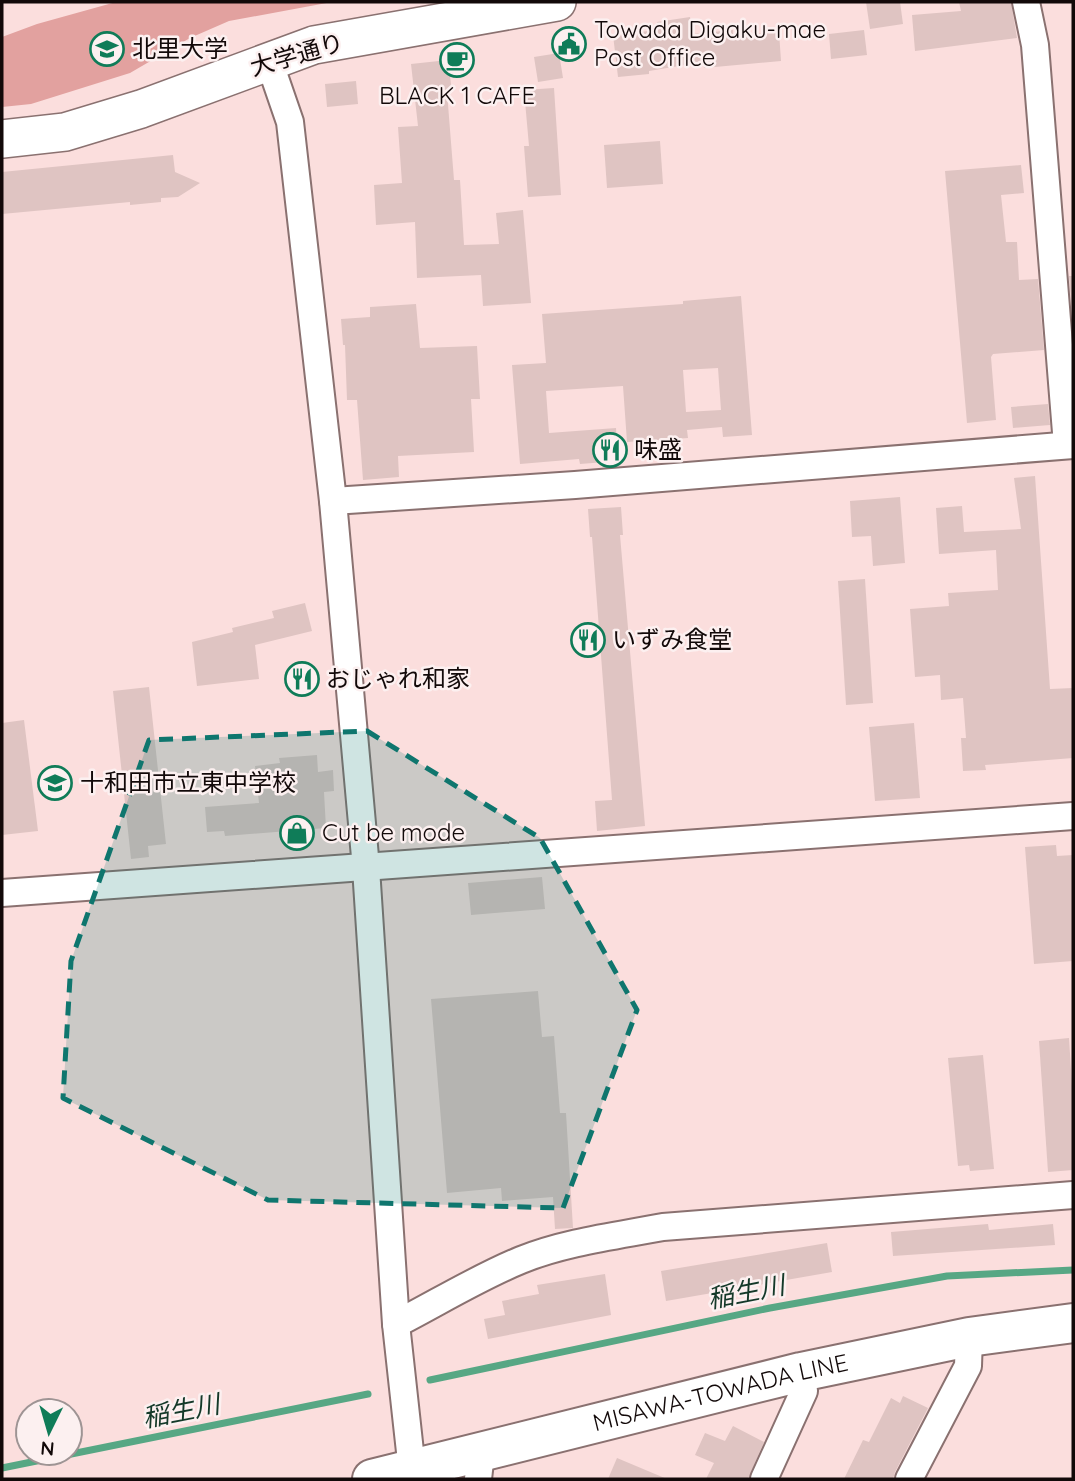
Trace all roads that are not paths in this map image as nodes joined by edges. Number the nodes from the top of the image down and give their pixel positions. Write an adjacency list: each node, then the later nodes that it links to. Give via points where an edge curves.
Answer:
1 (548, 2): 3 (street, 大学通り, via 314,45)
2 (1026, 2): 5 (street, via 1035,45)
3 (269, 61): 4 (street, 大学通り, via 65,132); 6 (street, via 290,122)
4 (2, 139)
5 (1070, 445): 6 (street)
6 (333, 502): 8 (street)
7 (1073, 816): 8 (street)
8 (366, 868): 9 (street); 12 (street)
9 (2, 893)
10 (1073, 1195): 12 (street, via 663,1227 521,1260)
11 (1073, 1323): 13 (main road, MISAWA-TOWADA LINE)
12 (396, 1324): 16 (street)
13 (969, 1337): 14 (main road, MISAWA-TOWADA LINE); 19 (street, via 968,1366)
14 (801, 1372): 15 (main road, MISAWA-TOWADA LINE); 18 (street, via 804,1391)
15 (480, 1466): 16 (main road, MISAWA-TOWADA LINE)
16 (412, 1470): 17 (main road, MISAWA-TOWADA LINE)
17 (372, 1479)
18 (764, 1479)
19 (909, 1479)

